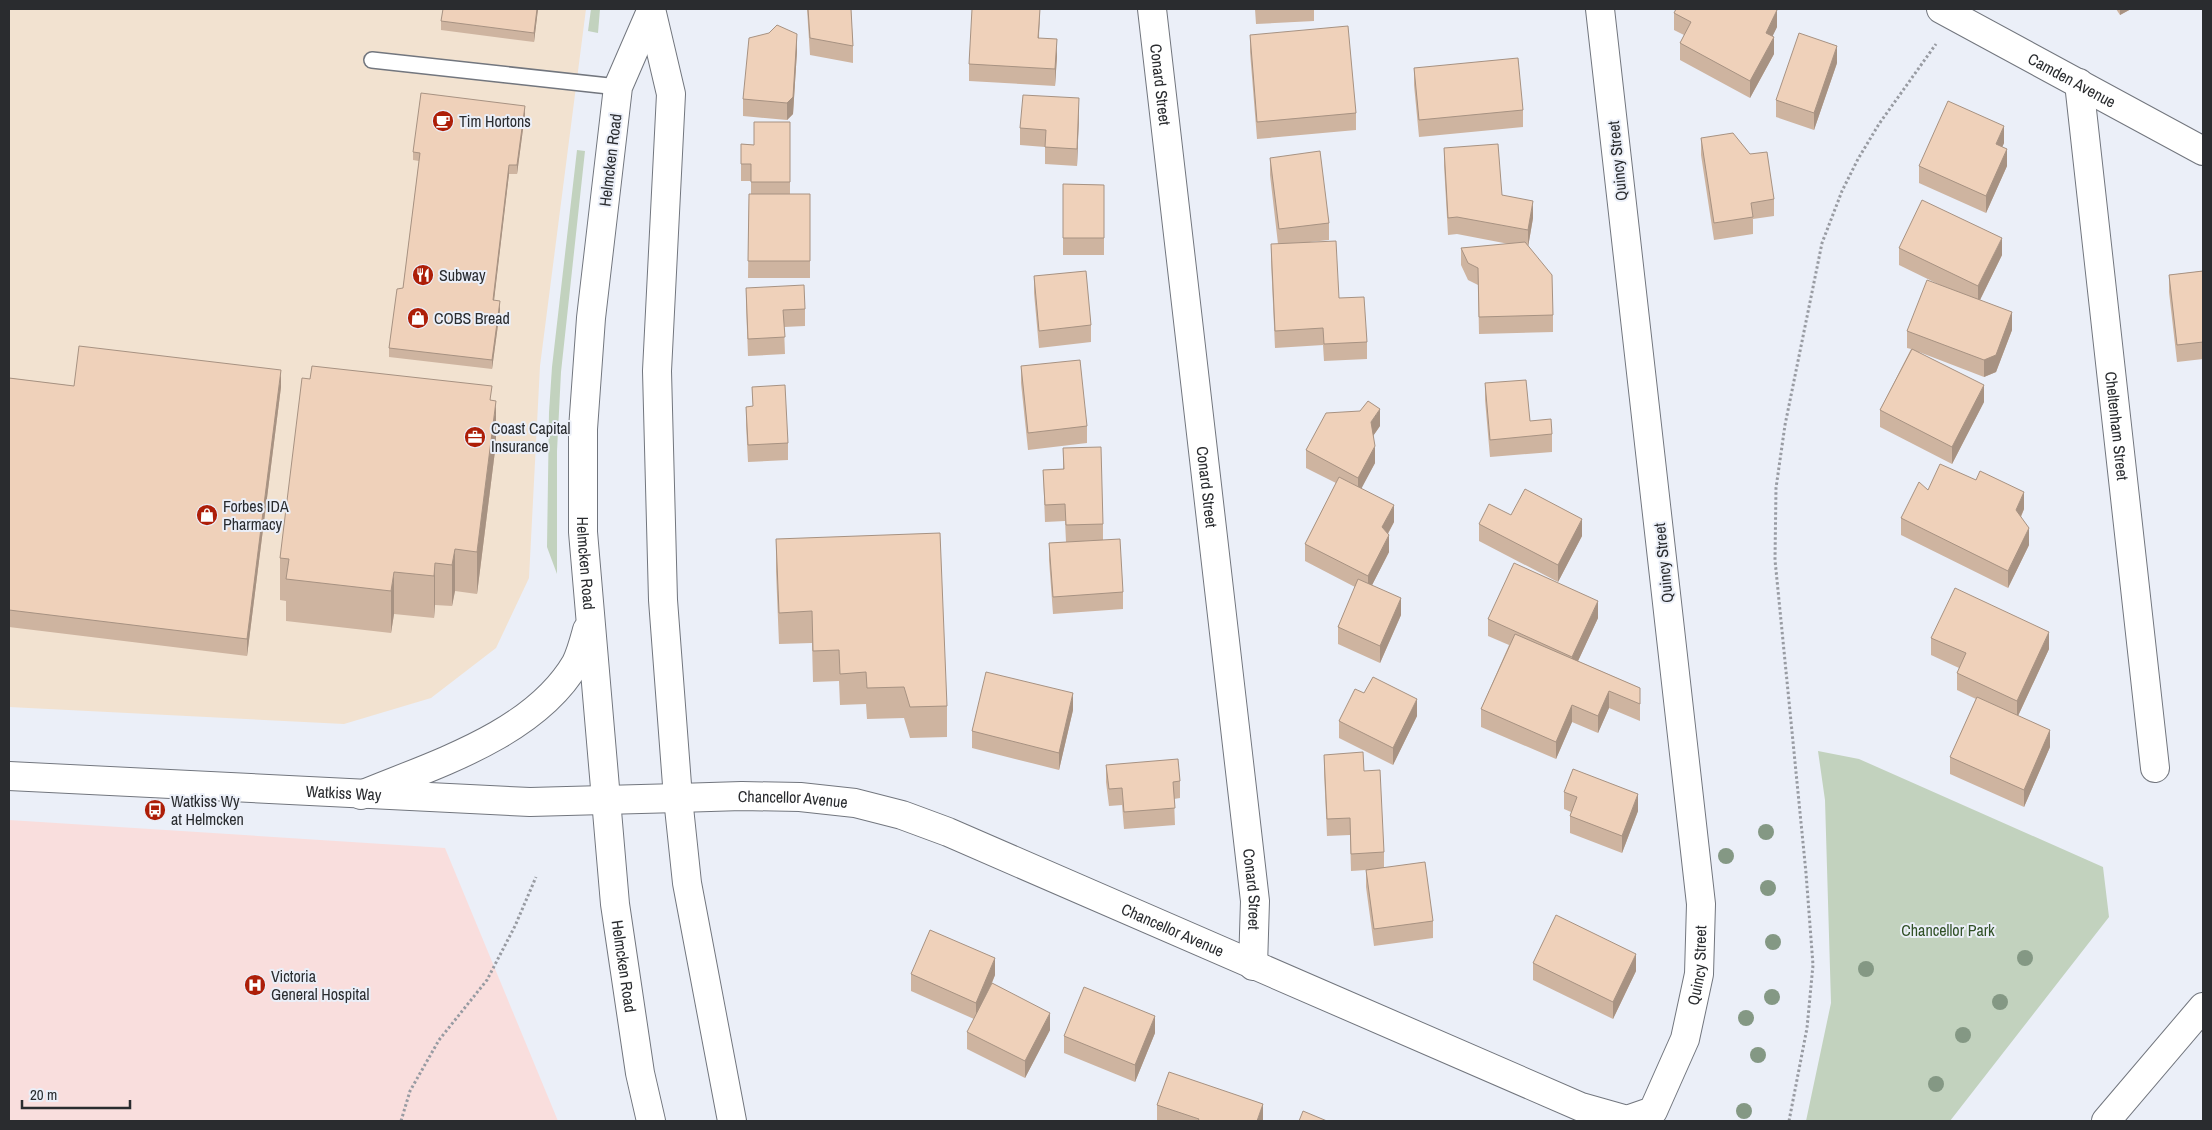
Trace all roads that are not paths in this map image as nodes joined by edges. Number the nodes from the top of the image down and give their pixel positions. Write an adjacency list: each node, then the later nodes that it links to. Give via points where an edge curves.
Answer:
1 (1152, 9): 15 (main road, Conard Street, via 1254,901)
2 (1600, 9): 17 (main road, Quincy Street, via 1701,904 1699,974 1684,1039)
3 (1941, 9): 6 (main road, Camden Avenue)
4 (651, 10): 7 (main road, Helmcken Road); 13 (main road, Helmcken Road, via 671,94 658,371 663,600)
5 (372, 60): 7 (lane)
6 (2079, 83): 8 (main road, Camden Avenue); 10 (main road, Cheltenham Street)
7 (618, 87): 9 (main road, Helmcken Road, via 591,318 583,429 583,532)
8 (2203, 151)
9 (590, 622): 12 (main road, via 577,662 560,686 529,714 476,748); 14 (main road, Helmcken Road)
10 (2155, 768)
11 (9, 776): 12 (main road, Watkiss Way)
12 (361, 795): 14 (main road, Watkiss Way, via 530,802)
13 (678, 798): 14 (main road, Watkiss Way); 15 (main road, Chancellor Avenue, via 800,797 855,803 902,815); 19 (main road, Helmcken Road, via 687,883)
14 (606, 800): 18 (main road, Helmcken Road, via 615,904 640,1073)
15 (1253, 966): 17 (main road, Chancellor Avenue, via 1581,1108 1627,1120)
16 (2203, 1006): 20 (main road)
17 (1653, 1110)
18 (651, 1121)
19 (732, 1121)
20 (2106, 1121)

